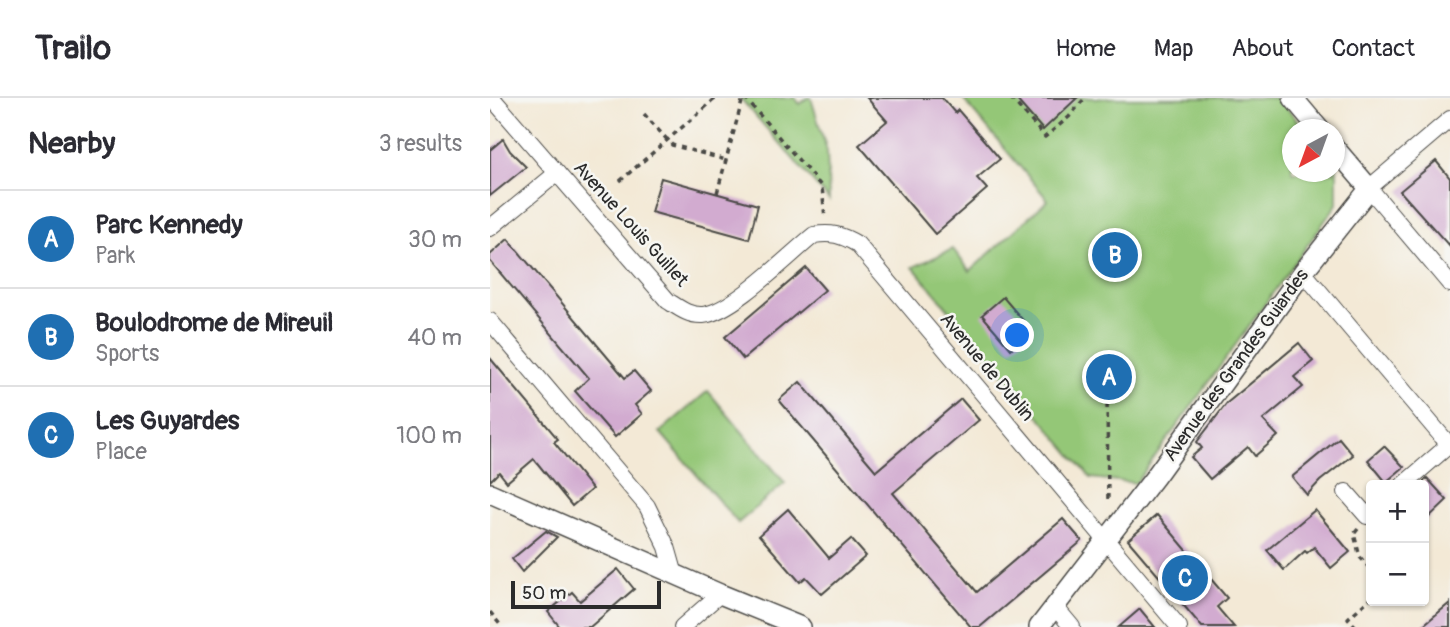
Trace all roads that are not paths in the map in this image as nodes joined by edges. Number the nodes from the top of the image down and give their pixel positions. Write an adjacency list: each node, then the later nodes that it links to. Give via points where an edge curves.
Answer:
1 (492, 98): 6 (street, Avenue Louis Guillet)
2 (1293, 98): 3 (street)
3 (1311, 119)
4 (1450, 120): 7 (street, Avenue des Grandes Guiardes)
5 (1345, 159): 7 (street)
6 (557, 173): 8 (street); 9 (street, Avenue Louis Guillet, via 668,300 688,313 703,315 727,307 814,235)
7 (1369, 188): 10 (street, Avenue des Grandes Guiardes); 11 (street)
8 (490, 228)
9 (827, 233): 18 (street, Avenue de Dublin, via 857,244)
10 (1303, 272): 13 (street); 18 (street, Avenue des Grandes Guiardes)
11 (1450, 284)
12 (490, 321): 19 (street, via 646,506)
13 (1450, 446): 14 (street)
14 (1409, 480)
15 (1346, 492): 17 (street)
16 (490, 493): 19 (street)
17 (1366, 511)
18 (1106, 541): 21 (street, Avenue des Grandes Guiardes); 27 (street, Avenue de Dublin)
19 (675, 575): 20 (street)
20 (720, 594): 22 (street); 23 (street)
21 (1056, 608): 25 (street, Avenue des Grandes Guiardes); 26 (street)
22 (773, 622): 24 (street)
23 (682, 627)
24 (801, 627)
25 (1039, 627)
26 (1072, 627)
27 (1179, 627)

